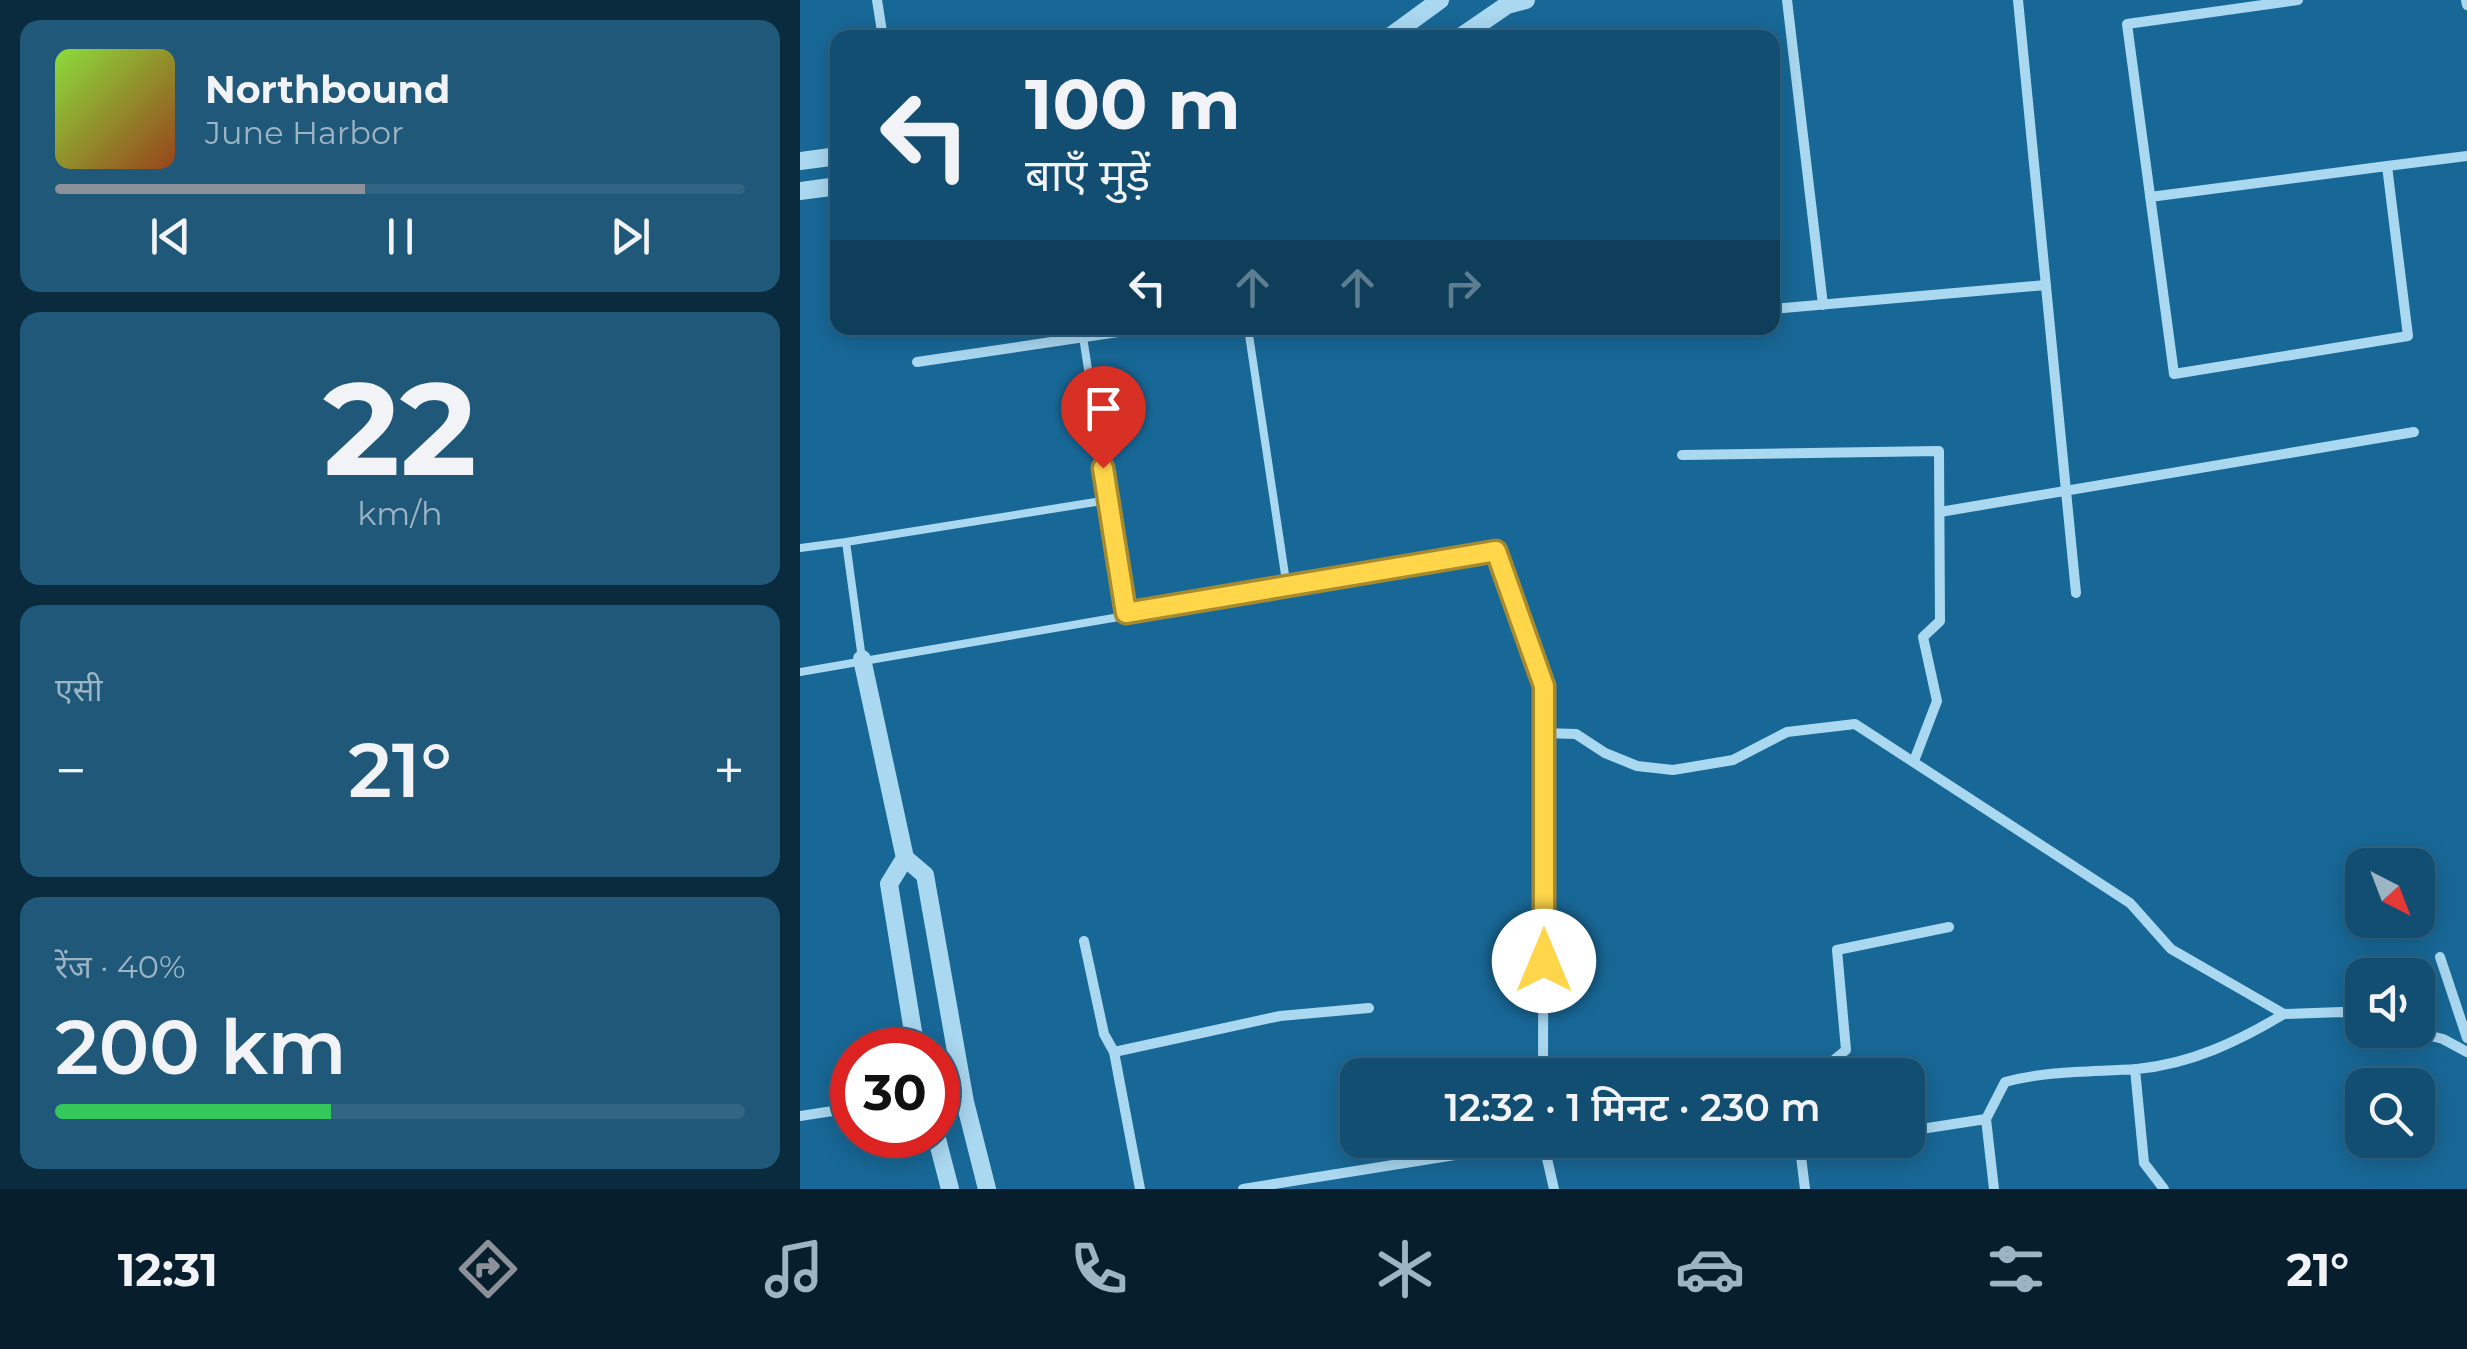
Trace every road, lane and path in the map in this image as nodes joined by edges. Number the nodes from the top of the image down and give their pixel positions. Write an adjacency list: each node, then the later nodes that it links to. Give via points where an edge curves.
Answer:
1 (876, 0): 7 (street)
2 (1440, 0): 8 (street)
3 (1526, 0): 9 (street)
4 (1787, 0): 18 (street)
5 (2018, 0): 17 (street)
6 (2298, 0): 16 (street, via 2127,24)
7 (882, 30)
8 (1399, 30)
9 (1470, 30)
10 (2467, 156): 13 (street)
11 (830, 157): 12 (street)
12 (800, 161)
13 (2387, 166): 16 (street); 16 (street, via 2408,336 2174,374)
14 (830, 187): 15 (street)
15 (800, 191)
16 (2150, 197)
17 (2046, 285): 18 (street); 26 (street)
18 (1823, 305): 19 (street)
19 (1780, 308)
20 (1097, 335): 22 (street)
21 (1249, 335): 31 (lane)
22 (1083, 337): 23 (street); 27 (lane)
23 (917, 362)
24 (2414, 432): 26 (street)
25 (1682, 455): 28 (street, via 1939,451)
26 (2065, 490): 28 (street); 32 (street)
27 (1108, 500): 29 (lane); 33 (lane)
28 (1940, 512): 37 (street, via 1940,621 1924,637 1937,701)
29 (846, 542): 30 (lane); 34 (lane)
30 (800, 548)
31 (1287, 588): 33 (lane); 36 (street, via 1496,551 1544,686)
32 (2076, 593)
33 (1126, 613): 34 (lane)
34 (862, 659): 35 (lane); 38 (street)
35 (800, 672)
36 (1544, 733): 37 (street, via 1576,734 1637,766 1673,770 1734,760 1787,732 1855,724); 50 (street)
37 (1914, 762): 44 (street, via 2130,903 2171,948)
38 (904, 858): 45 (street, via 889,884); 62 (street, via 925,875)
39 (1949, 927): 51 (street, via 1838,950 1846,1050)
40 (1084, 942): 48 (street)
41 (2440, 957): 47 (street)
42 (1369, 1008): 48 (street, via 1280,1016)
43 (2345, 1013): 44 (street)
44 (2284, 1014): 52 (street, via 2230,1047)
45 (912, 1028)
46 (2435, 1036): 49 (street)
47 (2467, 1038)
48 (1114, 1052): 63 (street)
49 (2467, 1052)
50 (1544, 1058)
51 (1836, 1058)
52 (2135, 1069): 55 (street, via 2080,1068 2005,1082); 68 (street, via 2144,1163)
53 (830, 1111): 54 (street)
54 (800, 1116)
55 (1986, 1119): 56 (street); 67 (street)
56 (1925, 1129)
57 (942, 1158): 61 (street)
58 (1437, 1158): 64 (street)
59 (1547, 1158): 65 (street)
60 (1802, 1158): 66 (street)
61 (950, 1189)
62 (986, 1189)
63 (1140, 1189)
64 (1244, 1189)
65 (1554, 1189)
66 (1805, 1189)
67 (1994, 1189)
68 (2164, 1189)

